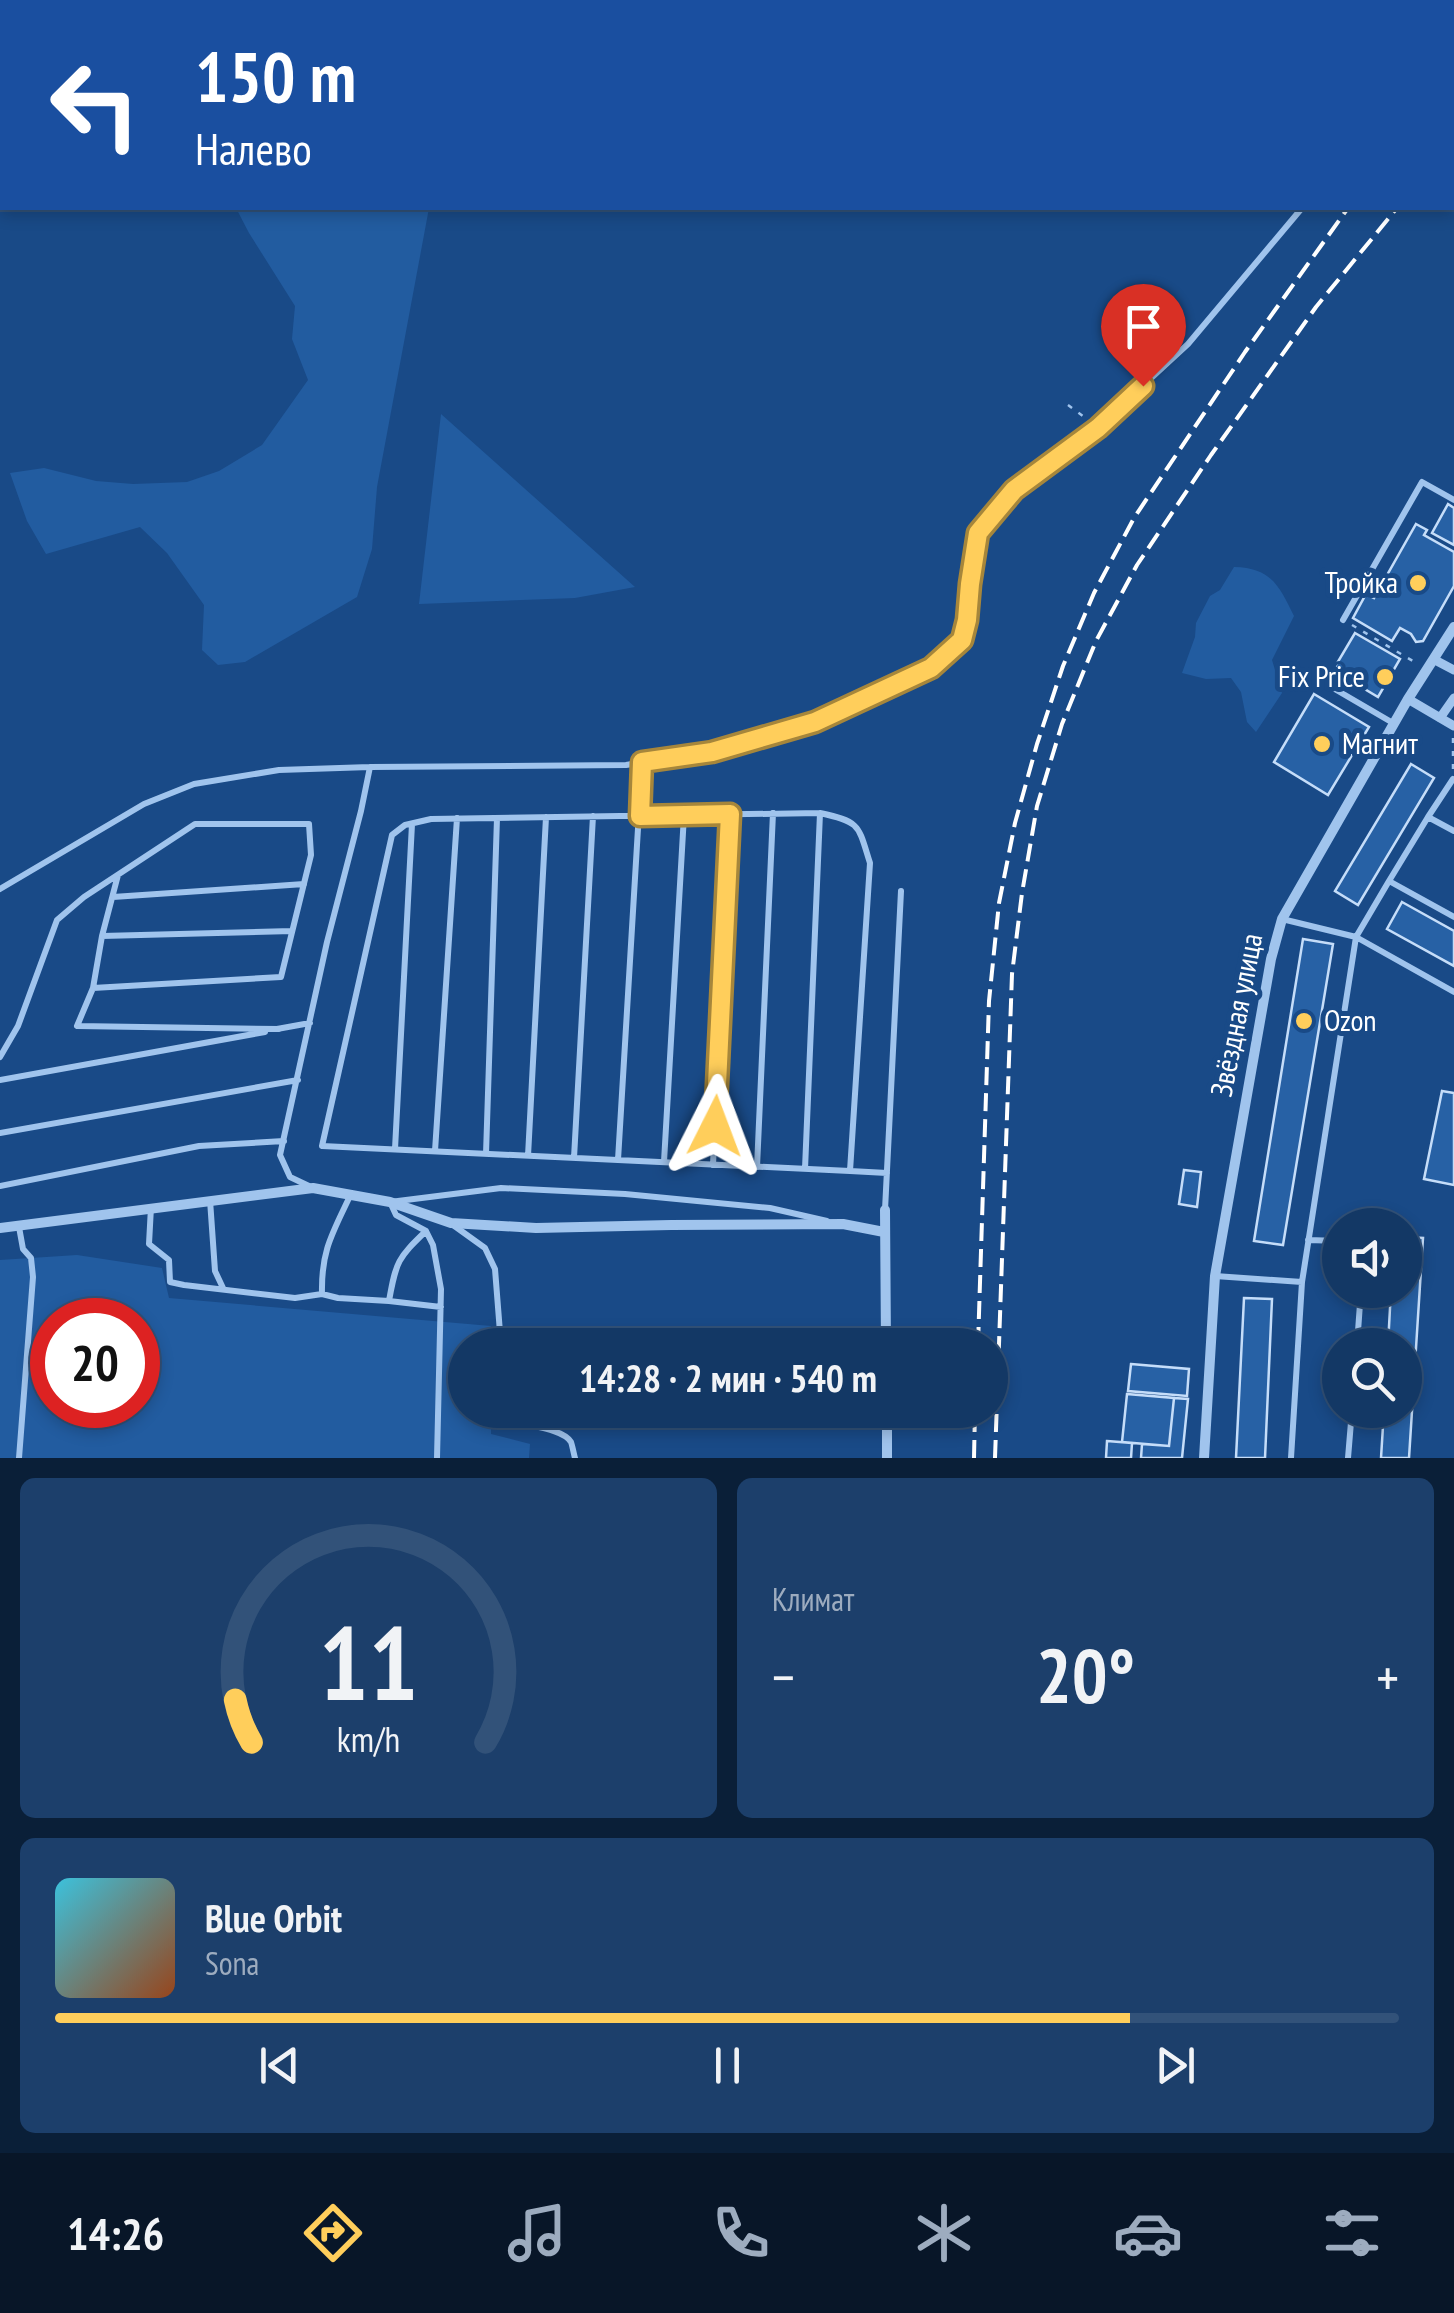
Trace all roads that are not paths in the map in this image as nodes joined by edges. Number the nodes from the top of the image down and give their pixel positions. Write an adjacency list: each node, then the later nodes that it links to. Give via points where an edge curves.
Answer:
1 (1300, 210): 13 (lane, via 1188,344 1098,428 1014,490 978,533 962,640 931,668 815,722 712,752)
2 (1454, 500): 3 (lane, via 1422,482)
3 (1343, 620)
4 (1454, 627): 5 (street, Звёздная улица)
5 (1432, 665): 6 (street); 9 (street, Звёздная улица)
6 (1454, 670)
7 (1333, 688): 11 (lane)
8 (1454, 698): 10 (street)
9 (1408, 699): 10 (street); 11 (street, Звёздная улица)
10 (1440, 718): 12 (street)
11 (1394, 723): 35 (street, Звёздная улица)
12 (1454, 726)
13 (642, 762): 14 (lane); 21 (lane)
14 (370, 767): 31 (lane, via 279,770 194,784 144,804); 41 (lane)
15 (1452, 779): 25 (lane)
16 (820, 813): 18 (lane); 57 (lane); 58 (lane, via 849,820 859,830 870,864)
17 (730, 814): 18 (lane); 19 (lane); 55 (lane)
18 (772, 814): 56 (lane)
19 (684, 815): 21 (lane); 54 (lane)
20 (593, 816): 21 (lane); 22 (lane); 52 (lane)
21 (640, 816): 53 (lane)
22 (546, 817): 24 (lane); 51 (lane)
23 (457, 818): 24 (lane); 26 (lane); 49 (lane)
24 (497, 818): 50 (lane)
25 (1428, 818): 27 (lane); 29 (lane)
26 (412, 824): 48 (lane); 48 (lane, via 392,835 322,1146)
27 (1454, 831)
28 (118, 875): 30 (lane, via 195,824 309,824); 33 (lane); 43 (lane, via 57,920)
29 (1389, 881): 34 (lane); 38 (lane)
30 (304, 884): 33 (lane); 36 (lane)
31 (0, 889)
32 (901, 891): 59 (lane)
33 (113, 897): 37 (lane)
34 (1454, 917)
35 (1282, 919): 38 (lane); 75 (street, Звёздная улица)
36 (292, 932): 37 (lane); 39 (lane, via 281,977)
37 (102, 936): 39 (lane)
38 (1356, 937): 40 (lane); 73 (lane)
39 (92, 988): 42 (lane, via 77,1026)
40 (1454, 992)
41 (310, 1022): 42 (lane); 45 (lane)
42 (279, 1029): 44 (lane)
43 (0, 1057)
44 (0, 1080)
45 (298, 1080): 46 (lane); 47 (lane)
46 (0, 1133)
47 (284, 1141): 60 (lane, via 199,1146); 61 (lane, via 280,1156 290,1177)
48 (395, 1149): 49 (lane)
49 (436, 1151): 50 (lane)
50 (486, 1154): 51 (lane)
51 (528, 1156): 52 (lane)
52 (574, 1158): 53 (lane)
53 (618, 1160): 54 (lane)
54 (664, 1162): 55 (lane)
55 (713, 1164): 56 (lane)
56 (757, 1167): 57 (lane)
57 (806, 1169): 58 (lane)
58 (850, 1171): 59 (lane)
59 (887, 1173): 66 (lane)
60 (0, 1186)
61 (313, 1188): 62 (street); 63 (street)
62 (350, 1195): 64 (street); 78 (lane, via 326,1246)
63 (210, 1200): 65 (street); 77 (lane, via 215,1271)
64 (390, 1202): 67 (street); 68 (lane, via 501,1188 626,1194 770,1208); 71 (lane, via 396,1215)
65 (151, 1207): 69 (street); 77 (lane, via 149,1244 170,1260 170,1282)
66 (885, 1210): 72 (street)
67 (451, 1223): 68 (street); 81 (lane, via 484,1248 495,1269)
68 (843, 1224): 72 (street)
69 (19, 1227): 70 (street); 86 (lane, via 33,1277)
70 (0, 1228)
71 (426, 1231): 79 (lane, via 401,1255); 80 (lane)
72 (884, 1232): 82 (street)
73 (1308, 1240): 74 (lane); 76 (lane)
74 (1322, 1240)
75 (1214, 1276): 76 (lane); 90 (street, Звёздная улица)
76 (1302, 1282): 91 (lane)
77 (224, 1289): 78 (lane, via 295,1298)
78 (322, 1294): 79 (lane)
79 (390, 1300): 80 (lane)
80 (441, 1307): 87 (lane)
81 (500, 1328)
82 (886, 1328)
83 (538, 1428): 88 (lane, via 562,1432)
84 (887, 1428): 89 (street)
85 (1350, 1428): 92 (lane)
86 (19, 1458)
87 (437, 1458)
88 (574, 1458)
89 (888, 1458)
90 (1204, 1458)
91 (1291, 1458)
92 (1348, 1458)

